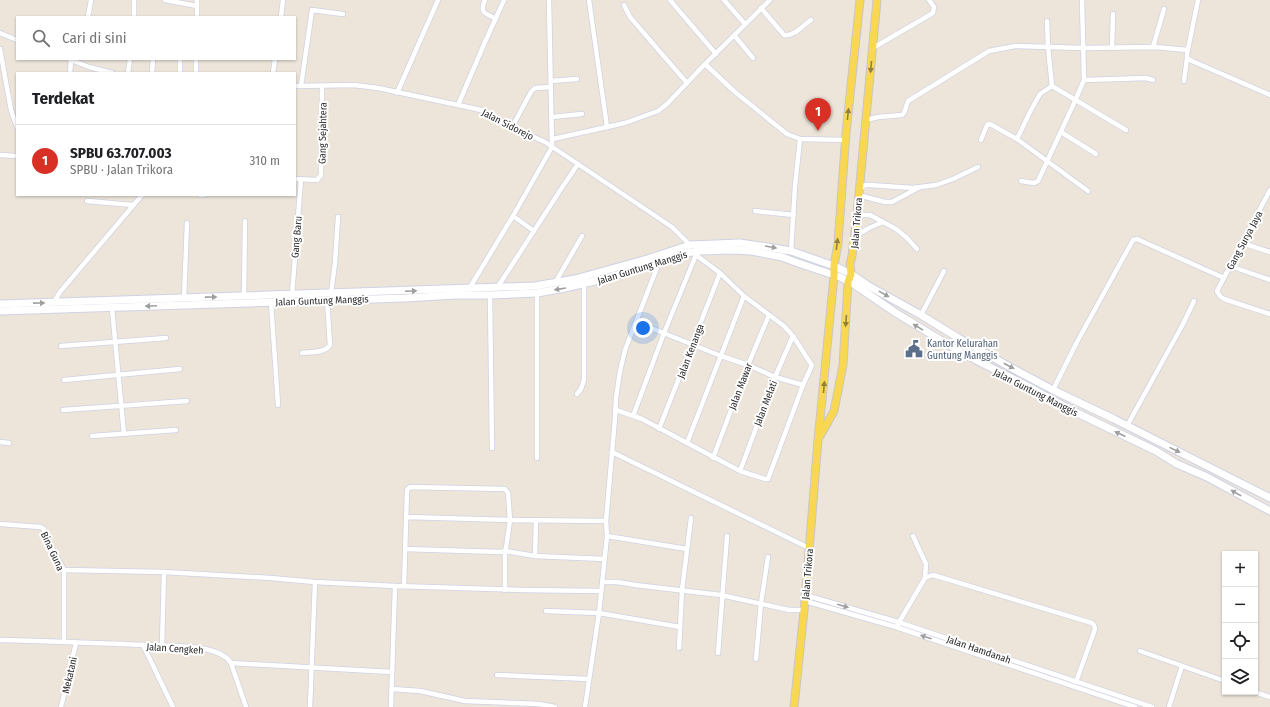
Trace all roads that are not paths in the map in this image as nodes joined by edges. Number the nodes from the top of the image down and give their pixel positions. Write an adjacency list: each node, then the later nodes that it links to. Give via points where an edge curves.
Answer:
1 (91, 0): 25 (street)
2 (134, 0): 26 (street)
3 (165, 0): 20 (street)
4 (197, 0): 20 (street)
5 (283, 0): 28 (street)
6 (438, 0): 72 (street)
7 (485, 0): 29 (street, via 482,10)
8 (504, 0): 29 (street)
9 (549, 0): 64 (street)
10 (589, 0): 81 (street)
11 (670, 0): 43 (street)
12 (724, 0): 32 (street)
13 (770, 0): 21 (street)
14 (860, 0): 87 (main road, Jalan Trikora, one-way to 14)
15 (877, 0): 39 (main road, Jalan Trikora)
16 (929, 0): 39 (street, via 934,7 932,13)
17 (1082, 0): 40 (street)
18 (1198, 0): 42 (street)
19 (624, 5): 66 (street, via 630,17)
20 (197, 6): 27 (street)
21 (762, 8): 30 (street, via 784,35 792,34); 32 (street)
22 (1164, 9): 38 (street)
23 (343, 14): 68 (street, via 312,10)
24 (1113, 14): 37 (street)
25 (88, 16)
26 (134, 16)
27 (196, 16)
28 (281, 16)
29 (496, 19): 75 (street)
30 (810, 20)
31 (1047, 21): 36 (street)
32 (745, 24): 34 (street)
33 (0, 33): 35 (street)
34 (734, 35): 43 (street); 44 (street)
35 (16, 40)
36 (1048, 47): 40 (street); 70 (street); 78 (street, via 1015,46 989,51 908,101 902,115)
37 (1112, 47): 38 (street); 40 (street)
38 (1153, 47): 42 (street)
39 (872, 48): 78 (main road, Jalan Trikora, one-way to 78)
40 (1084, 48): 62 (street)
41 (0, 49): 79 (street)
42 (1187, 50): 45 (street)
43 (716, 54): 53 (street)
44 (754, 58)
45 (1187, 58): 65 (street); 73 (street)
46 (70, 60): 54 (street)
47 (130, 60): 56 (street)
48 (153, 60): 57 (street)
49 (180, 60): 58 (street)
50 (196, 60): 59 (street)
51 (275, 60): 60 (street)
52 (79, 61): 55 (street)
53 (705, 64): 66 (street); 85 (street, via 787,134)
54 (70, 72)
55 (102, 72)
56 (128, 72)
57 (152, 72)
58 (180, 72)
59 (196, 72)
60 (273, 72)
61 (577, 79): 64 (street)
62 (1084, 80): 63 (street); 74 (street)
63 (1153, 80)
64 (551, 81): 71 (street)
65 (1184, 81)
66 (687, 83): 81 (street, via 658,111)
67 (296, 86): 68 (street, Jalan Sidorejo)
68 (301, 86): 69 (street, Jalan Sidorejo)
69 (322, 86): 72 (street, Jalan Sidorejo, via 354,85); 97 (street, Gang Sejahtera, via 321,175 317,180)
70 (1052, 86): 74 (street); 86 (street, via 1040,94)
71 (551, 87): 77 (street); 80 (street, via 535,88 531,92)
72 (397, 93): 75 (street, Jalan Sidorejo)
73 (1270, 95)
74 (1076, 101): 82 (street); 83 (street)
75 (458, 105): 80 (street, Jalan Sidorejo, via 481,110)
76 (582, 114): 77 (street)
77 (552, 117): 84 (street)
78 (866, 120): 102 (main road, Jalan Trikora)
79 (16, 124)
80 (512, 127): 89 (street, Jalan Sidorejo)
81 (608, 127): 84 (street)
82 (1126, 130)
83 (1061, 132): 90 (street); 93 (street)
84 (553, 139): 89 (street)
85 (800, 139): 87 (street); 107 (street)
86 (1017, 139): 88 (street, via 990,124 987,125); 93 (street)
87 (846, 140): 123 (main road, Jalan Trikora, one-way to 87)
88 (981, 140)
89 (552, 147): 94 (street, Jalan Sidorejo); 108 (street)
90 (1096, 154)
91 (0, 155): 92 (street)
92 (16, 156)
93 (1047, 162): 98 (street, via 1038,181); 101 (street)
94 (578, 164): 114 (street); 119 (street, Jalan Sidorejo, via 672,227)
95 (978, 167): 99 (street, via 936,185)
96 (296, 179): 97 (street, Gang Sejahtera)
97 (301, 179): 138 (street, Gang Baru)
98 (1021, 181)
99 (919, 187): 102 (street, via 865,185); 102 (street, via 892,202 884,202)
100 (1270, 190): 117 (street, Gang Surya Jaya)
101 (1088, 191)
102 (858, 192): 109 (main road, Jalan Trikora)
103 (141, 196): 105 (street)
104 (87, 200): 105 (street)
105 (133, 205): 146 (street)
106 (755, 212): 107 (street)
107 (794, 215): 120 (street)
108 (514, 216): 114 (street); 135 (street)
109 (857, 216): 112 (street, via 870,215); 116 (main road, Jalan Trikora)
110 (338, 217): 137 (street)
111 (245, 221): 141 (street)
112 (884, 222): 116 (street); 118 (street, via 896,229)
113 (187, 223): 143 (street)
114 (534, 231): 134 (street)
115 (582, 236): 132 (street)
116 (854, 236): 127 (main road, Jalan Trikora, via 850,264)
117 (1242, 243): 121 (street); 124 (street, Gang Surya Jaya)
118 (917, 249)
119 (694, 250): 120 (street, Jalan Guntung Manggis, one-way to 120, via 740,243); 122 (street, Jalan Guntung Manggis); 126 (street, Jalan Sidorejo); 128 (street, Jalan Guntung Manggis, via 762,252 782,256); 155 (street)
120 (791, 252): 123 (street, Jalan Guntung Manggis)
121 (1270, 252)
122 (661, 257): 132 (street, Jalan Guntung Manggis); 133 (street, Jalan Guntung Manggis, via 608,278); 154 (street)
123 (834, 266): 127 (street, Jalan Guntung Manggis); 128 (main road, Jalan Trikora)
124 (1230, 266): 129 (street, Gang Surya Jaya); 130 (street)
125 (944, 271): 153 (street)
126 (720, 273): 142 (street, Jalan Sidorejo); 159 (street, Jalan Kenanga)
127 (852, 274): 131 (main road, Jalan Trikora); 153 (street, Jalan Guntung Manggis, one-way to 153)
128 (834, 276): 131 (street, Jalan Guntung Manggis); 174 (main road, Jalan Trikora, one-way to 128)
129 (1224, 278): 151 (street, Gang Surya Jaya, via 1217,291 1220,296); 169 (street, via 1137,239 1133,240 1077,342)
130 (1270, 280)
131 (848, 282): 177 (main road, Jalan Trikora, one-way to 177, via 843,366); 194 (street, Jalan Guntung Manggis, one-way to 131, via 962,353)
132 (555, 283): 134 (street, Jalan Guntung Manggis)
133 (584, 284): 136 (street, Jalan Guntung Manggis, one-way to 136); 170 (street, via 584,380)
134 (497, 288): 135 (street, Jalan Guntung Manggis)
135 (469, 289): 139 (street, Jalan Guntung Manggis, one-way to 135)
136 (537, 292): 140 (street, Jalan Guntung Manggis); 190 (street)
137 (331, 293): 138 (street, Jalan Guntung Manggis); 139 (street, Jalan Guntung Manggis, via 380,291)
138 (292, 295): 141 (street, Jalan Guntung Manggis)
139 (395, 295): 140 (street, Jalan Guntung Manggis); 144 (street, Jalan Guntung Manggis)
140 (490, 295): 188 (street)
141 (244, 296): 143 (street, Jalan Guntung Manggis, one-way to 141)
142 (744, 296): 152 (street, Jalan Sidorejo); 162 (street)
143 (184, 298): 147 (street, Jalan Guntung Manggis)
144 (327, 300): 148 (street, Jalan Guntung Manggis); 161 (street, via 330,345 324,350)
145 (1194, 300): 179 (street)
146 (54, 302): 147 (street, Jalan Guntung Manggis); 149 (street, Jalan Guntung Manggis, one-way to 146)
147 (173, 302): 148 (street, Jalan Guntung Manggis); 150 (street, Jalan Guntung Manggis, one-way to 150)
148 (271, 302): 172 (street)
149 (3, 307): 150 (street, Jalan Guntung Manggis)
150 (112, 308): 158 (street)
151 (1270, 314)
152 (769, 315): 156 (street, Jalan Sidorejo); 163 (street, Jalan Mawar)
153 (921, 315): 169 (street, Jalan Guntung Manggis, one-way to 169)
154 (636, 322): 155 (street); 176 (street, via 620,371)
155 (664, 333): 159 (street); 178 (street)
156 (793, 336): 166 (street, Jalan Melati); 168 (street, Jalan Sidorejo, via 812,365)
157 (166, 338): 158 (street)
158 (115, 342): 160 (street); 165 (street)
159 (692, 344): 162 (street); 180 (street, Jalan Kenanga)
160 (61, 346)
161 (302, 353)
162 (721, 356): 163 (street); 187 (street)
163 (748, 365): 166 (street); 191 (street, Jalan Mawar)
164 (180, 369): 165 (street)
165 (118, 375): 167 (street); 173 (street)
166 (775, 376): 168 (street); 193 (street, Jalan Melati)
167 (64, 380)
168 (803, 385): 193 (street, via 768,478)
169 (1054, 390): 179 (street, Jalan Guntung Manggis)
170 (577, 394)
171 (188, 401): 173 (street)
172 (278, 405)
173 (122, 406): 175 (street); 182 (street)
174 (822, 409): 177 (main road, via 828,413); 184 (main road, Jalan Trikora)
175 (63, 410)
176 (616, 410): 178 (street); 189 (street)
177 (834, 411): 184 (main road, Jalan Trikora)
178 (634, 416): 180 (street)
179 (1127, 426): 192 (street, Jalan Guntung Manggis, one-way to 192)
180 (659, 429): 187 (street)
181 (176, 430): 182 (street)
182 (124, 434): 183 (street)
183 (92, 436)
184 (818, 440): 206 (main road, Jalan Trikora)
185 (0, 442): 186 (street)
186 (9, 443)
187 (686, 443): 191 (street)
188 (492, 448)
189 (612, 452): 201 (street); 206 (street)
190 (536, 458)
191 (713, 458): 193 (street)
192 (1211, 468): 194 (street); 195 (street, Jalan Guntung Manggis)
193 (740, 471)
194 (1207, 477): 196 (street, Jalan Guntung Manggis, one-way to 194)
195 (1270, 498)
196 (1270, 511)
197 (407, 517): 199 (street); 199 (street, via 407,490 410,487 505,489 508,493); 207 (street)
198 (691, 518): 208 (street)
199 (510, 520): 200 (street); 209 (street)
200 (536, 520): 201 (street); 210 (street)
201 (606, 521): 203 (street)
202 (0, 524): 213 (street, Bina Guna, via 43,528)
203 (607, 536): 208 (street); 212 (street)
204 (727, 536): 223 (street)
205 (913, 536): 215 (street, via 926,564)
206 (809, 548): 224 (main road, Jalan Trikora)
207 (405, 549): 209 (street); 219 (street)
208 (687, 549): 221 (street)
209 (505, 551): 210 (street); 220 (street)
210 (535, 556): 212 (street)
211 (768, 557): 225 (street)
212 (604, 559): 217 (street)
213 (64, 570): 214 (street); 233 (street, Bina Guna)
214 (164, 572): 216 (street); 236 (street)
215 (925, 578): 229 (street); 248 (street, via 933,575 1092,623 1095,629)
216 (315, 582): 218 (street); 243 (street)
217 (602, 582): 221 (street); 222 (street)
218 (395, 586): 219 (street); 244 (street)
219 (404, 586): 220 (street)
220 (505, 590): 222 (street)
221 (682, 590): 223 (street); 230 (street)
222 (601, 591): 228 (street)
223 (722, 595): 225 (street); 239 (street)
224 (805, 598): 226 (main road, Jalan Trikora); 229 (street, Jalan Hamdanah, one-way to 229); 231 (street, Jalan Hamdanah)
225 (761, 603): 226 (street, via 789,610); 240 (street)
226 (803, 610): 259 (main road, Jalan Trikora)
227 (546, 612): 228 (street)
228 (599, 613): 230 (street); 246 (street)
229 (898, 622): 231 (street); 248 (street, Jalan Hamdanah)
230 (680, 627): 237 (street)
231 (896, 627): 260 (street, Jalan Hamdanah, one-way to 231)
232 (0, 640): 233 (street, Jalan Cengkeh)
233 (64, 642): 234 (street, Jalan Cengkeh)
234 (76, 643): 235 (street, Jalan Cengkeh); 252 (street, Mekatani)
235 (143, 645): 236 (street, Jalan Cengkeh); 253 (street)
236 (162, 646): 241 (street, Jalan Cengkeh, via 205,649 224,655)
237 (679, 648)
238 (1140, 652): 242 (street)
239 (718, 653)
240 (756, 659)
241 (231, 663): 243 (street); 254 (street)
242 (1182, 666): 247 (street); 262 (street)
243 (312, 668): 244 (street); 255 (street)
244 (392, 672): 249 (street)
245 (497, 675): 246 (street)
246 (590, 678): 258 (street)
247 (1222, 680)
248 (1076, 682): 261 (street, Jalan Hamdanah)
249 (392, 689): 256 (street); 257 (street, via 420,690 465,700)
250 (1258, 693): 251 (street)
251 (1270, 697)
252 (61, 707)
253 (173, 707)
254 (246, 707)
255 (310, 707)
256 (391, 707)
257 (555, 707)
258 (585, 707)
259 (794, 707)
260 (1135, 707)
261 (1152, 707)
262 (1169, 707)

